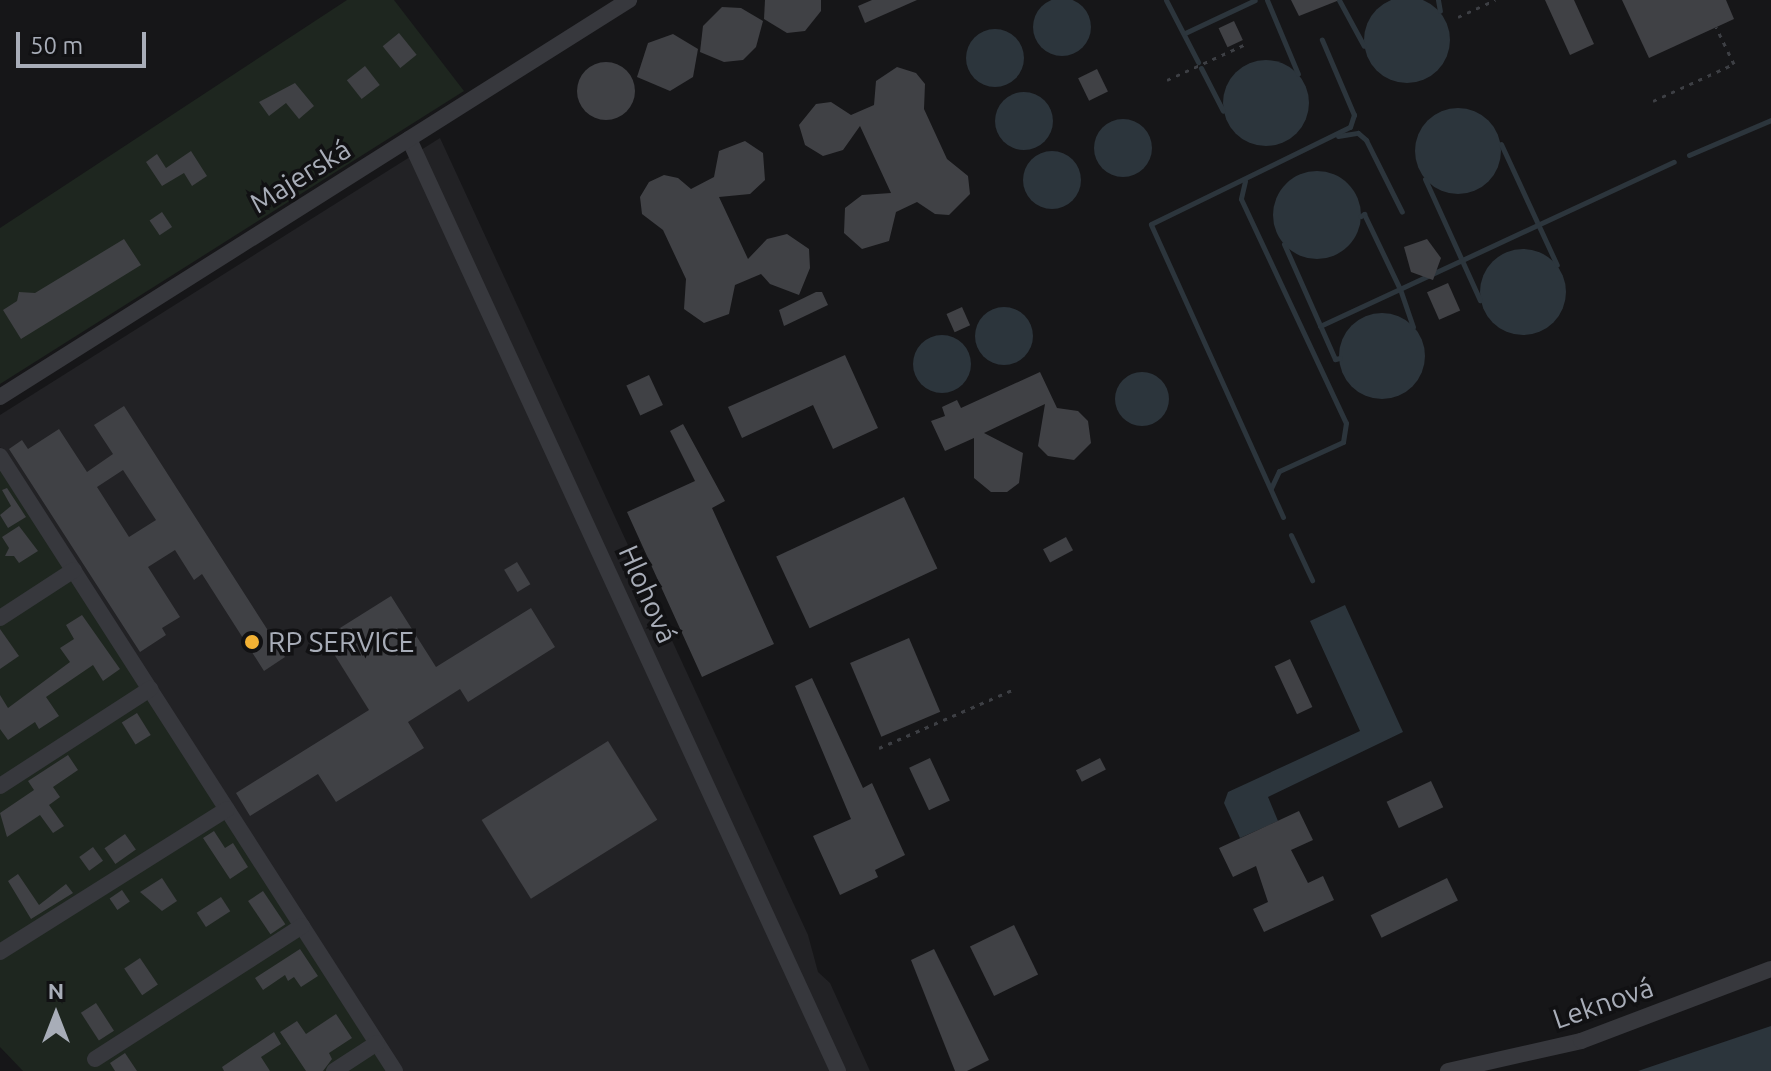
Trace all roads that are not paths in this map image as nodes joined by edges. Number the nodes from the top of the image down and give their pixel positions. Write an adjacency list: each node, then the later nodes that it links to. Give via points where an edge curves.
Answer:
1 (629, 0): 2 (street, Majerská)
2 (409, 139): 3 (street, Majerská); 17 (street, Hlohová)
3 (0, 397)
4 (0, 456): 5 (street)
5 (74, 570): 6 (street); 7 (street)
6 (0, 618)
7 (150, 689): 8 (street); 9 (street)
8 (0, 786)
9 (227, 809): 10 (street); 11 (street)
10 (302, 926): 13 (street); 14 (street)
11 (0, 952)
12 (1771, 969): 18 (street, Leknová, via 1581,1041)
13 (377, 1043): 15 (street); 16 (street)
14 (95, 1059)
15 (334, 1071)
16 (395, 1071)
17 (838, 1071)
18 (1448, 1071)

